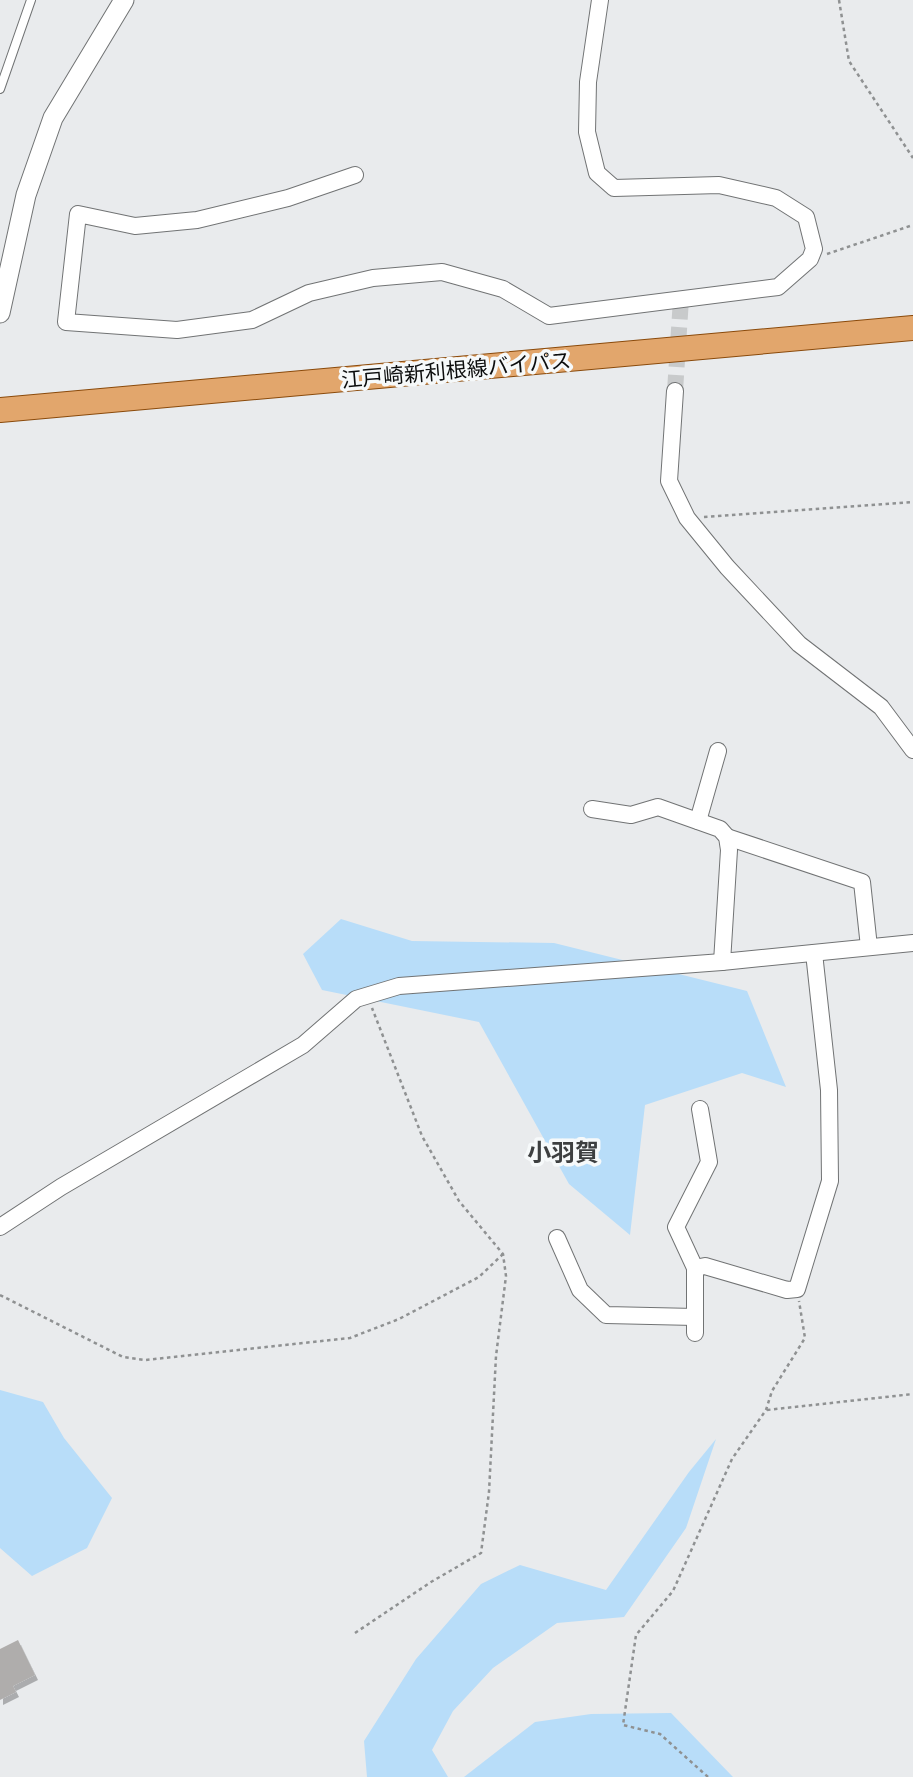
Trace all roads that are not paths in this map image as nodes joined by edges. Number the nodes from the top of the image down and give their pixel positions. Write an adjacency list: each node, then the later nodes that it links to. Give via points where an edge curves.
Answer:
1 (31, 0): 4 (lane)
2 (124, 0): 6 (street, via 53,118 26,195)
3 (600, 0): 5 (street, via 587,119 597,173 614,188 719,185 776,198 806,216 814,249 810,259 778,288 549,316 503,289 442,272 373,278 309,293 252,320 177,330 66,322 78,214 135,226 197,219 288,198)
4 (0, 89)
5 (355, 175)
6 (0, 313)
7 (913, 328): 9 (main road, 江戸崎新利根線バイパス)
8 (675, 391): 10 (street, via 668,481 687,518 799,643 881,707)
9 (0, 410)
10 (913, 750)
11 (718, 751): 13 (street)
12 (592, 809): 13 (street, via 631,815 659,807)
13 (698, 821): 14 (street, via 720,829)
14 (727, 837): 16 (street, via 862,882); 18 (street)
15 (913, 943): 16 (street)
16 (869, 947): 17 (street)
17 (814, 953): 18 (street); 22 (street, via 829,1090 830,1181 797,1289 705,1266)
18 (722, 962): 20 (street, via 399,986 356,999 303,1045)
19 (700, 1109): 22 (street, via 709,1162 676,1227)
20 (0, 1227)
21 (557, 1238): 22 (street, via 580,1290 606,1315 695,1325)
22 (695, 1268)

